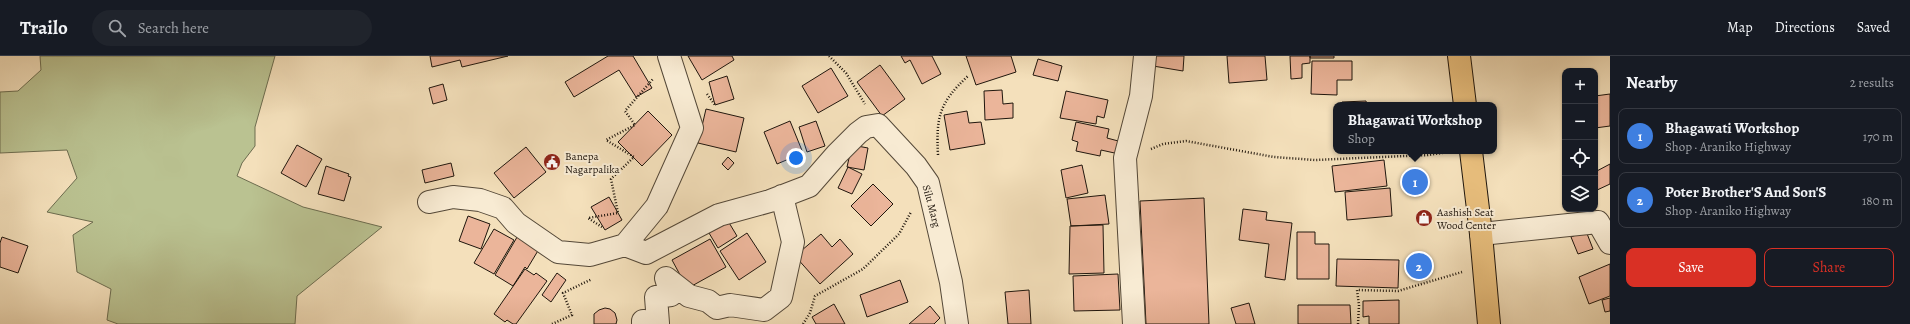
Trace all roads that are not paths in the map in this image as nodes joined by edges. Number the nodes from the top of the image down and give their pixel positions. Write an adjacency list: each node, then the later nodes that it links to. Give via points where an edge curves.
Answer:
1 (669, 56): 10 (street, via 692,128 657,206)
2 (1145, 56): 13 (street, via 1141,96 1125,158)
3 (1459, 56): 4 (highway)
4 (1465, 102)
5 (1471, 154): 8 (highway)
6 (782, 196): 10 (street, via 719,215 646,253); 11 (street, via 794,242 781,297 764,310 730,305 717,308 708,301 689,296 666,278 671,295 656,297 658,323 643,321); 12 (street, Silu Marg, via 809,186 837,154 868,129 916,166 928,183 951,282)
7 (429, 202): 10 (street, via 453,197 480,200 503,208 516,223 558,252 590,255)
8 (1482, 234): 9 (street, via 1598,222); 14 (highway)
9 (1610, 243)
10 (625, 245)
11 (644, 324)
12 (957, 324)
13 (1134, 324)
14 (1489, 324)

